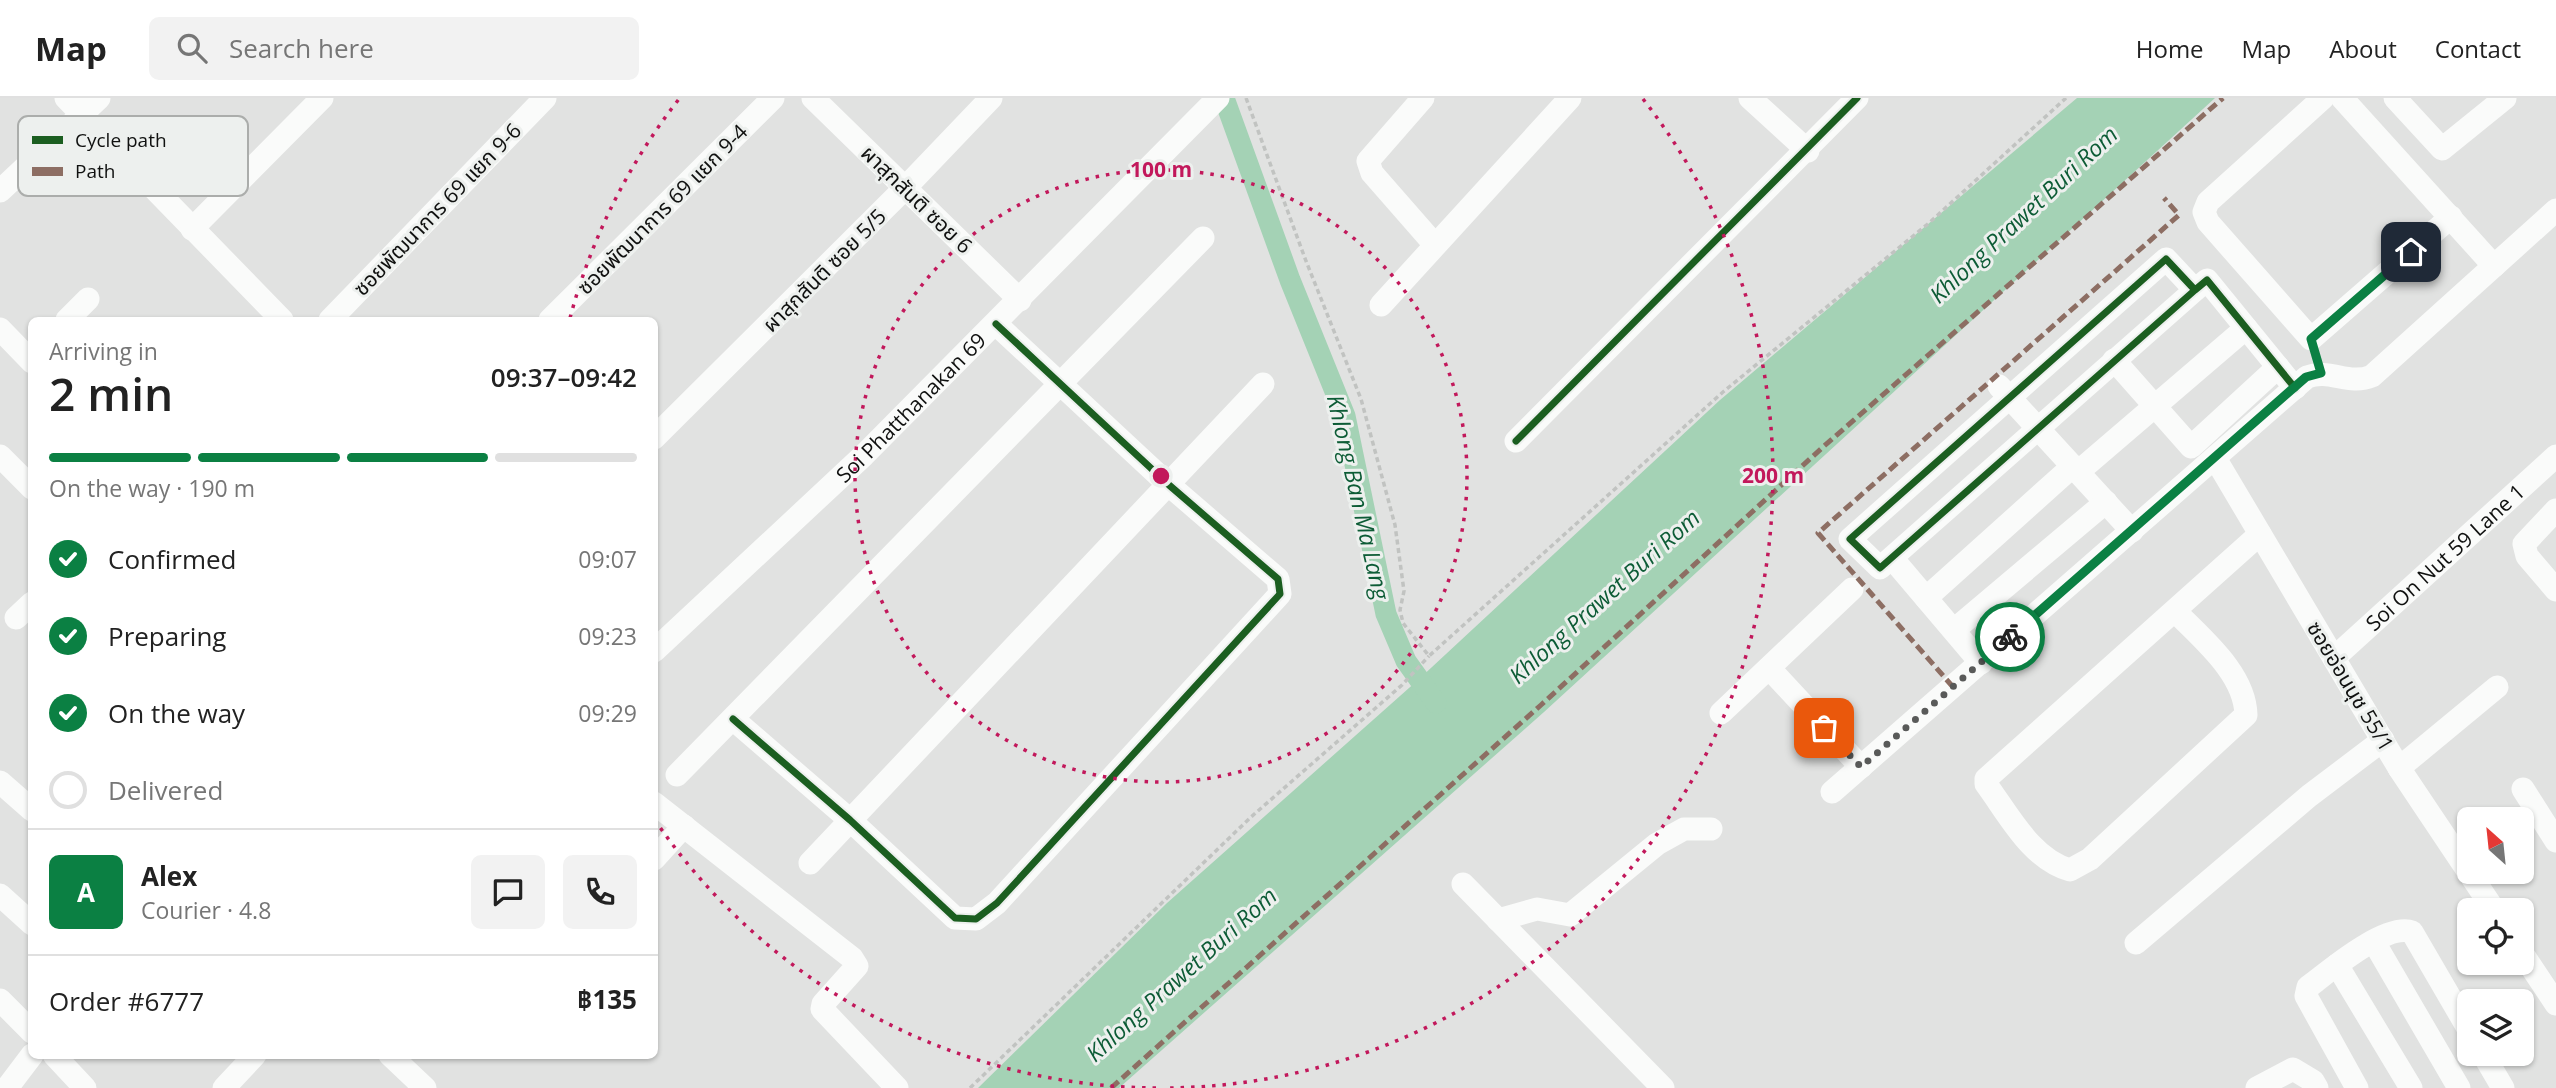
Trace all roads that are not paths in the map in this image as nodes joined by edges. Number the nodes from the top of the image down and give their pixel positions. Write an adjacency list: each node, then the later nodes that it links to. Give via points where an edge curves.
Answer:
1 (66, 98): 16 (street)
2 (321, 98): 18 (street)
3 (545, 98): 36 (street, ซอยพัฒนาการ 69 แยก 9-6)
4 (773, 98): 37 (street, ซอยพัฒนาการ 69 แยก 9-4)
5 (813, 98): 20 (street, ผาสุกสันติ ซอย 6)
6 (990, 98): 20 (street, ผาสุกสันติ ซอย 5/5)
7 (1423, 98): 28 (street, via 1368,161 1372,173)
8 (1570, 98): 28 (street)
9 (1750, 98): 17 (street)
10 (1857, 98): 17 (street)
11 (2323, 98): 41 (street, via 2208,202 2204,212)
12 (2342, 98): 25 (street)
13 (2395, 98): 14 (street, via 2442,149)
14 (2505, 98)
15 (1212, 105): 32 (street, Soi Phatthanakan 69)
16 (91, 106)
17 (1808, 151): 53 (street)
18 (248, 172)
19 (18, 174): 21 (street)
20 (905, 188): 32 (street, ผาสุกสันติ ซอย 6); 52 (street, ผาสุกสันติ ซอย 5/5)
21 (0, 191)
22 (165, 196): 26 (street)
23 (224, 196): 26 (street)
24 (2556, 210): 29 (street)
25 (2451, 218): 29 (street); 41 (street)
26 (192, 229): 35 (street)
27 (1203, 238): 46 (street)
28 (1435, 246): 33 (street)
29 (2494, 266): 45 (street, via 2372,376 2354,381)
30 (2195, 290): 39 (street, via 2207,280); 43 (street); 49 (street, via 2166,259)
31 (88, 299): 34 (street)
32 (1020, 300): 38 (street, Soi Phatthanakan 69)
33 (1381, 305)
34 (69, 317)
35 (279, 317)
36 (333, 317)
37 (553, 317)
38 (996, 324): 46 (street); 70 (street, Soi Phatthanakan 69)
39 (2246, 328): 44 (street); 50 (street)
40 (0, 329): 42 (street)
41 (2311, 339): 45 (street)
42 (28, 357)
43 (2114, 360): 50 (street); 51 (street)
44 (2278, 367): 48 (street); 50 (street, via 2190,447)
45 (2321, 373): 48 (street, via 2306,377)
46 (1063, 384): 59 (street); 76 (street)
47 (1263, 384): 59 (street)
48 (2295, 388): 56 (street)
49 (2004, 391): 51 (street); 64 (street, via 1850,539 1880,568)
50 (2154, 407): 57 (street)
51 (2037, 427): 57 (street); 64 (street)
52 (658, 434)
53 (1516, 441)
54 (0, 456): 58 (street)
55 (2556, 457): 71 (street, Soi On Nut 59 Lane 1)
56 (2215, 458): 62 (street); 63 (street, ซอยอ่อนนุช 55/1)
57 (2076, 469): 60 (street); 67 (street)
58 (28, 484)
59 (1169, 485): 86 (street); 86 (street, via 1278,579 1280,594 996,903 976,919 955,918)
60 (2106, 502): 62 (street); 69 (street)
61 (2556, 510): 66 (street, via 2524,544 2527,556)
62 (2132, 531): 72 (street)
63 (2260, 534): 68 (street); 71 (street, ซอยอ่อนนุช 55/1)
64 (1892, 558): 67 (street)
65 (1853, 589): 73 (street)
66 (2556, 590)
67 (1926, 598): 69 (street)
68 (2175, 611): 68 (street, via 1986,779 2042,857 2059,867 2070,870 2090,859 2246,715 2239,684)
69 (1954, 631): 72 (street)
70 (658, 647)
71 (2334, 658): 77 (street, ซอยอ่อนนุช 55/1)
72 (1981, 663): 78 (street)
73 (1769, 668): 75 (street); 78 (street)
74 (2497, 687): 79 (street)
75 (1721, 713)
76 (733, 719): 80 (street); 86 (street)
77 (2383, 740): 79 (street, ซอยอ่อนนุช 55/1); 98 (street, via 2309,796)
78 (1861, 767): 83 (street)
79 (2399, 768): 94 (street, ซอยอ่อนนุช 55/1)
80 (677, 775)
81 (0, 782): 84 (street)
82 (2523, 789): 89 (street)
83 (1832, 792)
84 (28, 806)
85 (658, 806): 87 (street)
86 (850, 820): 91 (street)
87 (684, 826): 90 (street); 114 (street, via 852,958 857,966 852,976 822,1009)
88 (1711, 829): 96 (street, via 1684,829 1657,844 1570,915 1537,909)
89 (2556, 841)
90 (658, 855)
91 (810, 863)
92 (1463, 884): 96 (street)
93 (0, 895): 95 (street)
94 (2486, 898)
95 (28, 920)
96 (1498, 920): 115 (street)
97 (2374, 942): 99 (street); 103 (street, via 2403,930 2412,932); 120 (street)
98 (2136, 943)
99 (2337, 965): 118 (street, via 2308,987 2306,996); 119 (street)
100 (2534, 971): 102 (street)
101 (0, 1000): 104 (street)
102 (2556, 1004)
103 (2457, 1009)
104 (28, 1028)
105 (29, 1059): 110 (street)
106 (58, 1059): 111 (street)
107 (251, 1059): 112 (street)
108 (394, 1059): 113 (street)
109 (2490, 1066): 121 (street)
110 (7, 1088)
111 (85, 1088)
112 (224, 1088)
113 (425, 1088)
114 (897, 1088)
115 (1663, 1088)
116 (2257, 1088): 117 (street, via 2293,1069)
117 (2316, 1088)
118 (2357, 1088)
119 (2411, 1088)
120 (2459, 1088)
121 (2503, 1088)

